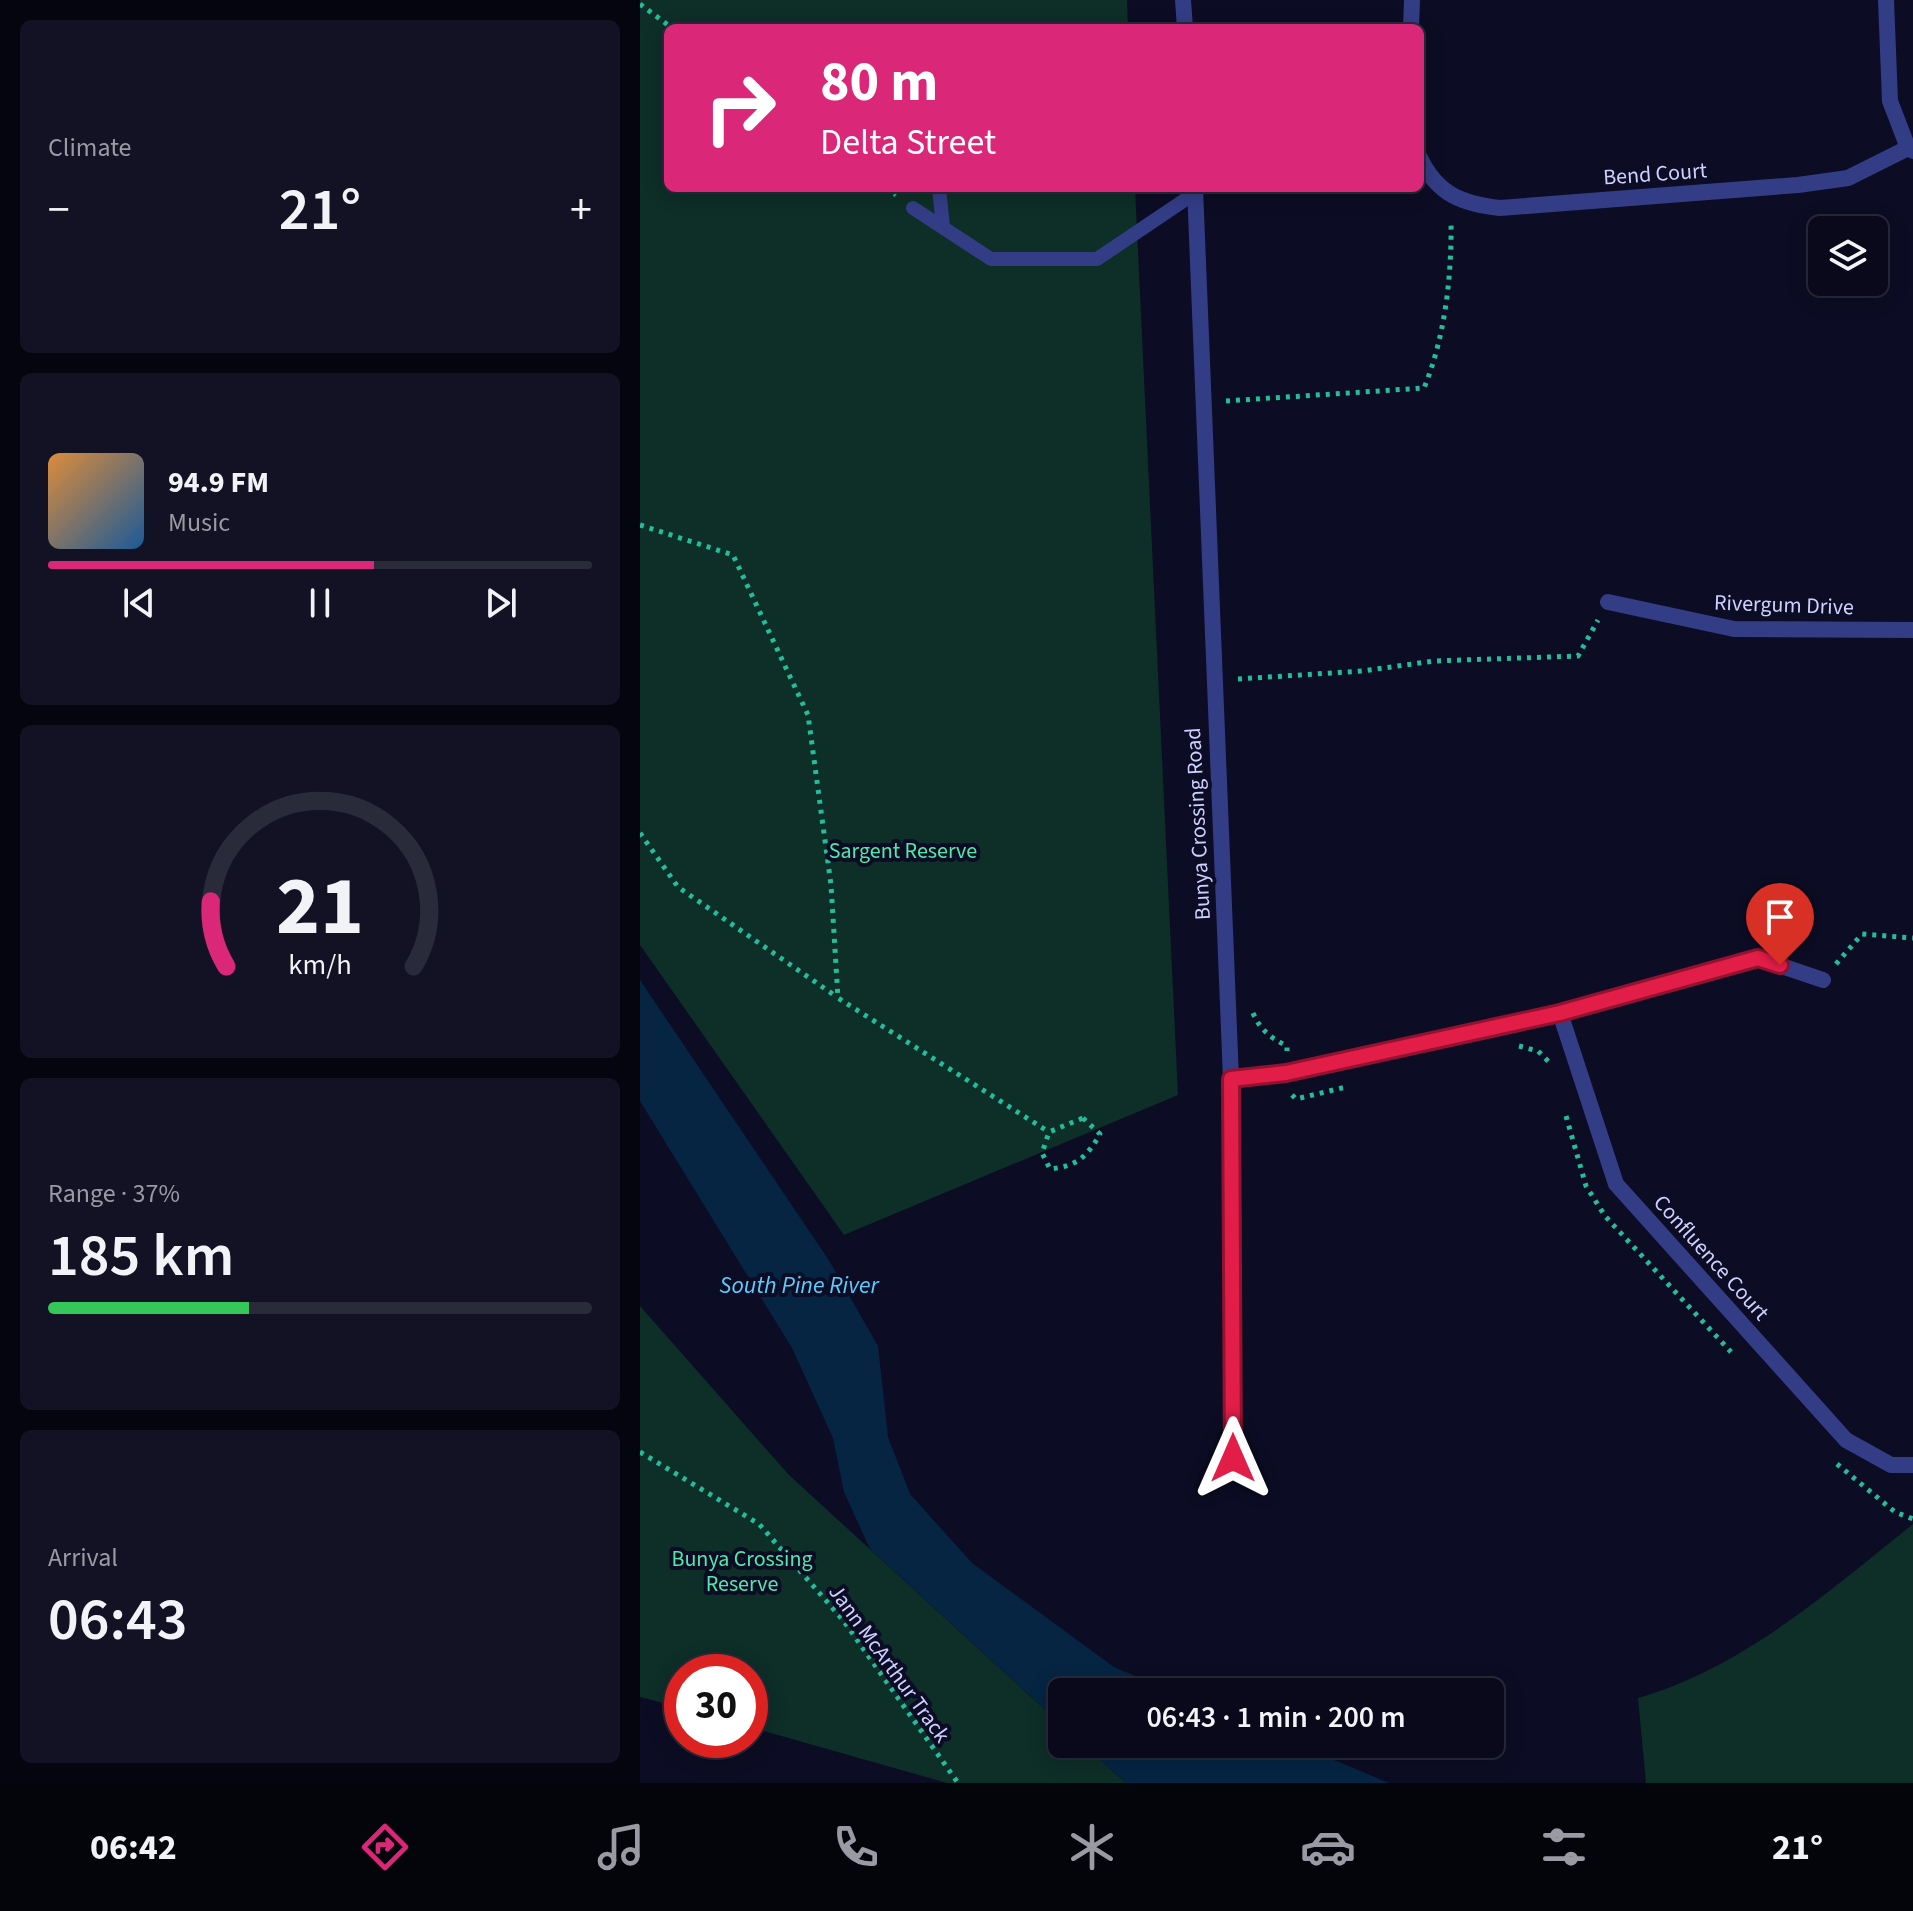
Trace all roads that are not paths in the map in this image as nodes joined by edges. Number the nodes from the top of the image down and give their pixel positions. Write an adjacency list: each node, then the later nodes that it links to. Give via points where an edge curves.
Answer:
1 (1183, 0): 4 (street)
2 (1412, 0): 5 (street)
3 (1886, 0): 6 (street, via 1890,101)
4 (1185, 24)
5 (1411, 24)
6 (1911, 149): 7 (street, Bend Court, via 1848,178 1500,208 1450,197)
7 (1424, 166)
8 (939, 192): 12 (lane)
9 (1194, 192): 12 (lane, via 1097,259 991,259)
10 (1195, 192): 17 (street, Bunya Crossing Road)
11 (913, 208): 12 (lane)
12 (943, 227)
13 (1608, 602): 14 (street, Rivergum Drive, via 1734,629)
14 (1913, 630)
15 (1823, 980): 16 (street, via 1758,958)
16 (1560, 1013): 17 (street, via 1286,1073); 19 (street, Confluence Court, via 1616,1184 1846,1440 1891,1465)
17 (1231, 1079): 18 (street, Bunya Crossing Road)
18 (1233, 1458)
19 (1913, 1465)

